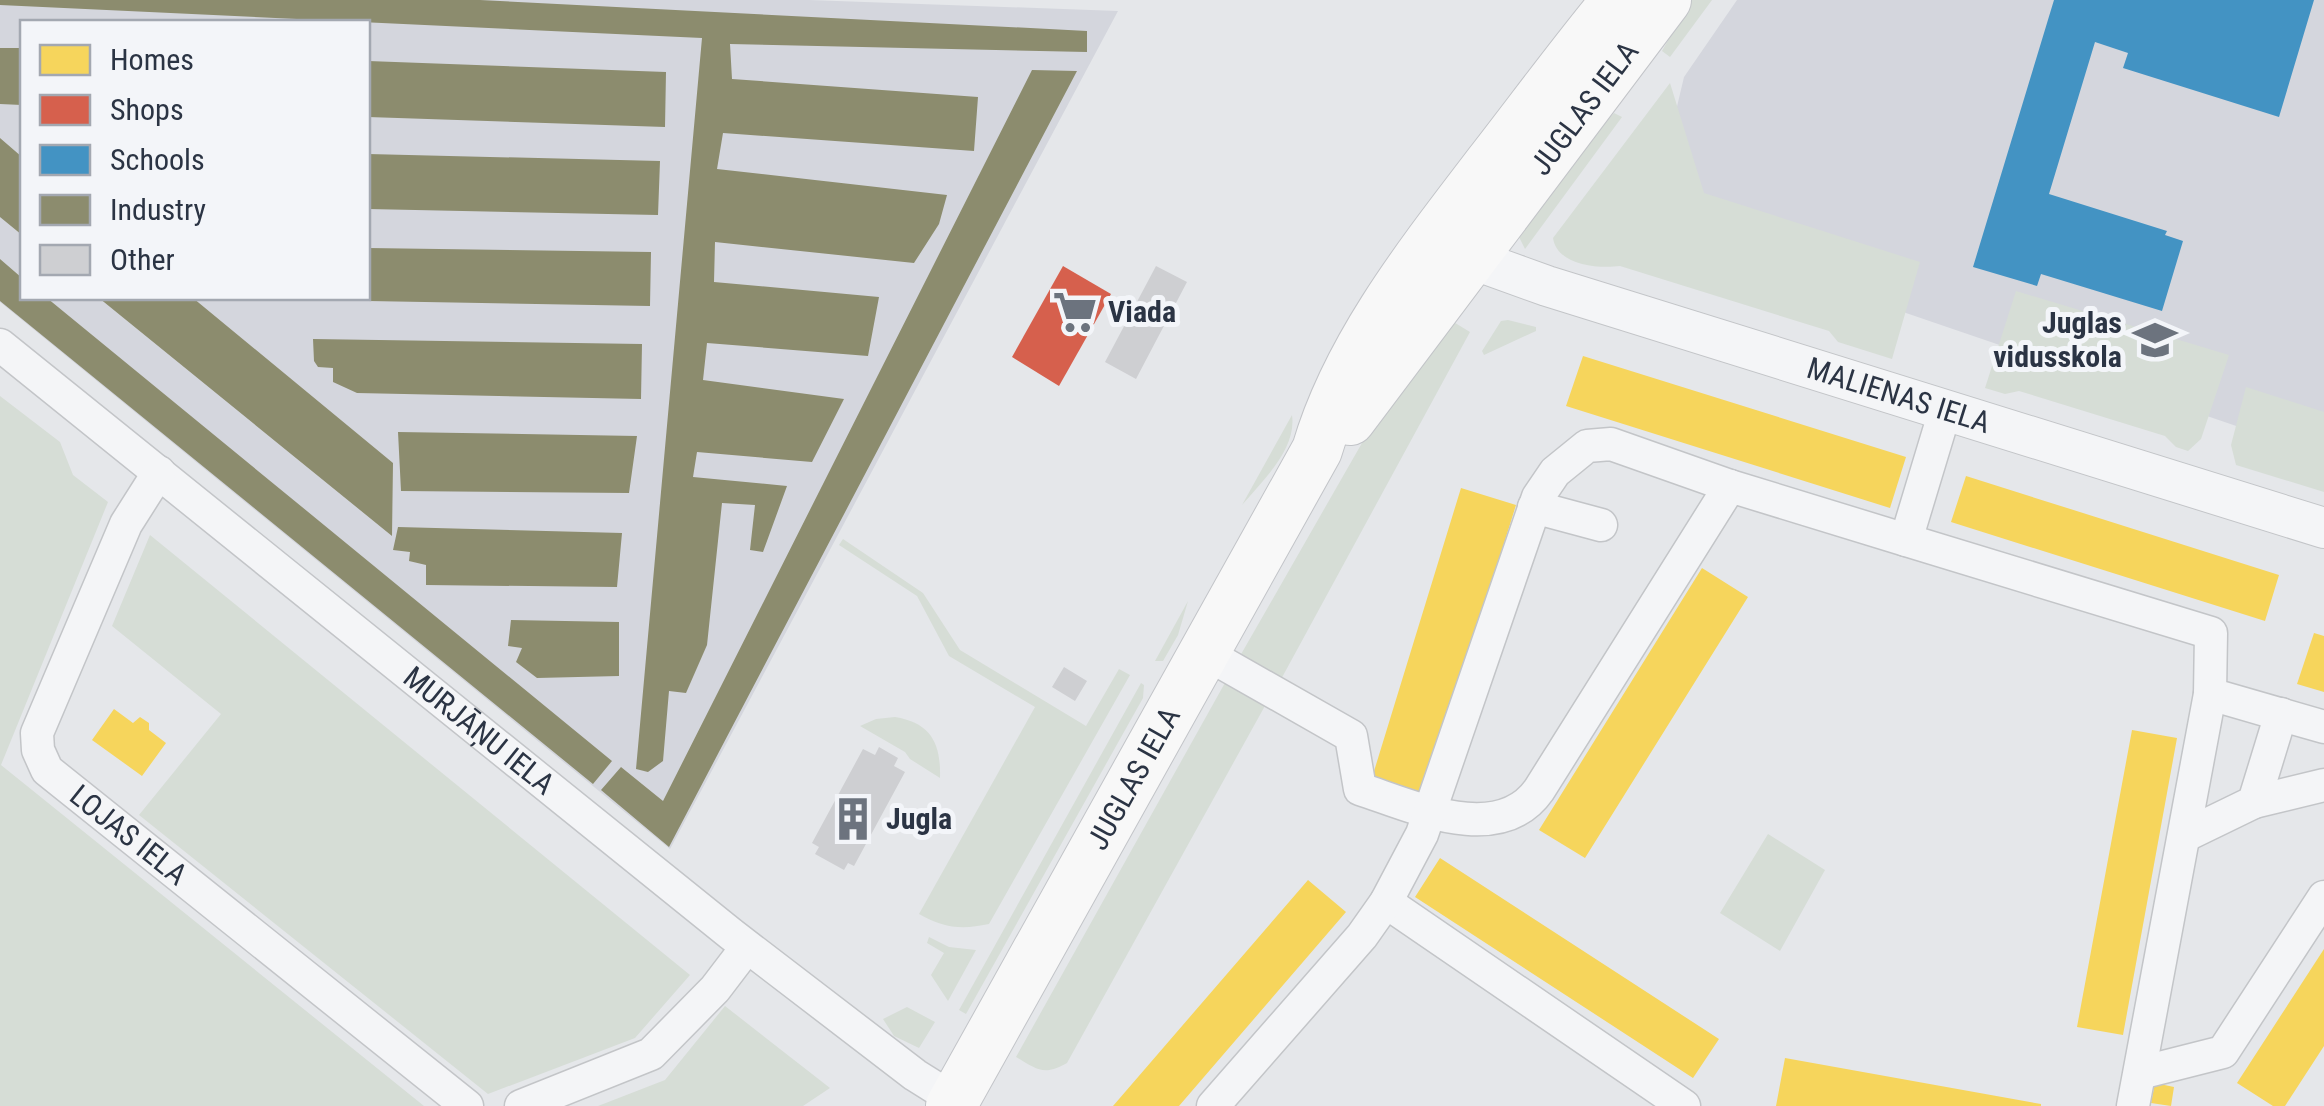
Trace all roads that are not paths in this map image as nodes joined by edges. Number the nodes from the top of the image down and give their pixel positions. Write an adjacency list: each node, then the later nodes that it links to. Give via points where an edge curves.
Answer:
1 (1617, 0): 3 (main road, JUGLAS IELA)
2 (1666, 0): 3 (main road, JUGLAS IELA)
3 (1454, 247): 5 (street, MALIENAS IELA, via 1534,282); 12 (main road, JUGLAS IELA, via 1372,330 1331,403 1317,450)
4 (0, 346): 6 (street, MURJĀŅU IELA)
5 (1944, 411): 10 (street, MALIENAS IELA); 11 (street)
6 (160, 472): 22 (street, MURJĀŅU IELA); 25 (street, LOJAS IELA, via 126,524 37,734 47,770)
7 (1730, 486): 8 (street, via 1610,444 1587,446 1556,472); 11 (street); 18 (street, via 1530,803 1507,816)
8 (1534, 506): 9 (street); 18 (street)
9 (1601, 525)
10 (2324, 528)
11 (1906, 540): 13 (street, via 2212,633)
12 (1204, 654): 18 (street, via 1351,736 1360,788); 24 (main road, JUGLAS IELA)
13 (2210, 694): 14 (street); 19 (street)
14 (2281, 714): 15 (street); 17 (street)
15 (2324, 726)
16 (2324, 785): 17 (street)
17 (2254, 802): 19 (street)
18 (1430, 812): 21 (street)
19 (2184, 836): 23 (street)
20 (2324, 897): 23 (street, via 2223,1052)
21 (1386, 902): 27 (street); 28 (street)
22 (747, 946): 24 (street, MURJĀŅU IELA); 26 (street, via 651,1054)
23 (2140, 1072): 29 (street)
24 (957, 1104)
25 (467, 1106)
26 (522, 1106)
27 (1212, 1106)
28 (1684, 1106)
29 (2133, 1106)

